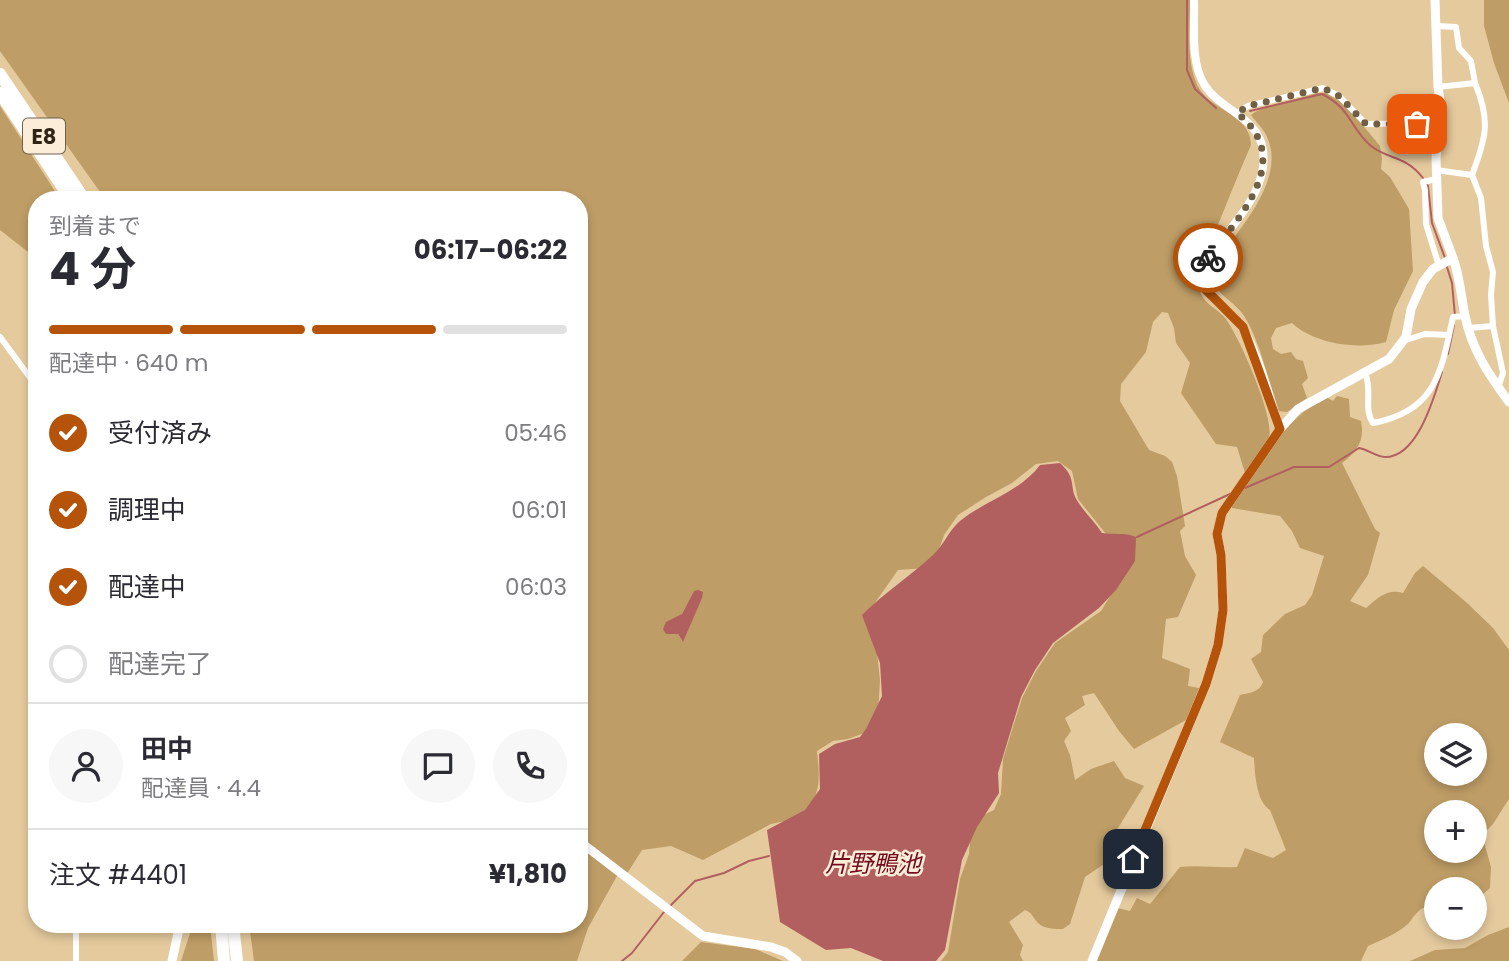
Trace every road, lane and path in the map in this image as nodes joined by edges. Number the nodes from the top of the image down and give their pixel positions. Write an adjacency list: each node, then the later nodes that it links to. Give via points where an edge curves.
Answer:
1 (1194, 0): 8 (street, via 1200,77 1213,96)
2 (1435, 0): 3 (main road)
3 (1437, 26): 5 (street, via 1456,27 1460,51 1471,61); 6 (main road)
4 (0, 74): 13 (highway, E8)
5 (1475, 83): 6 (street); 11 (street, via 1486,127)
6 (1438, 87): 9 (main road)
7 (0, 93): 12 (highway, E8)
8 (1237, 113): 9 (street, via 1248,106 1323,88 1339,96 1366,124); 27 (street, via 1260,140 1261,172 1253,197 1208,259 1203,280 1209,295 1243,327)
9 (1440, 123): 10 (main road)
10 (1436, 174): 11 (street); 14 (main road, via 1438,218); 15 (street, via 1423,182 1426,224)
11 (1472, 175): 17 (street, via 1481,198 1493,272)
12 (65, 191)
13 (79, 191)
14 (1453, 258): 15 (main road); 16 (main road)
15 (1439, 266): 21 (main road, via 1418,291)
16 (1465, 316): 18 (main road); 19 (street, via 1453,317)
17 (1493, 326): 18 (street); 25 (street, via 1502,366)
18 (1469, 328): 25 (main road, via 1475,352)
19 (1449, 335): 21 (street, via 1425,334); 23 (street, via 1431,392 1402,415 1373,423)
20 (0, 337): 22 (street)
21 (1403, 341): 23 (main road, via 1389,359)
22 (3, 345): 24 (street)
23 (1365, 373): 27 (main road, via 1298,409)
24 (28, 376)
25 (1498, 388): 26 (main road)
26 (1509, 402)
27 (1280, 429): 38 (main road, via 1222,513 1217,534 1223,610 1218,645)
28 (588, 848): 37 (main road, via 703,936 771,947)
29 (76, 933): 33 (street)
30 (178, 933): 34 (main road)
31 (222, 933): 35 (highway)
32 (234, 933): 36 (highway)
33 (76, 961)
34 (172, 961)
35 (224, 961)
36 (237, 961)
37 (796, 961)
38 (1092, 961)

